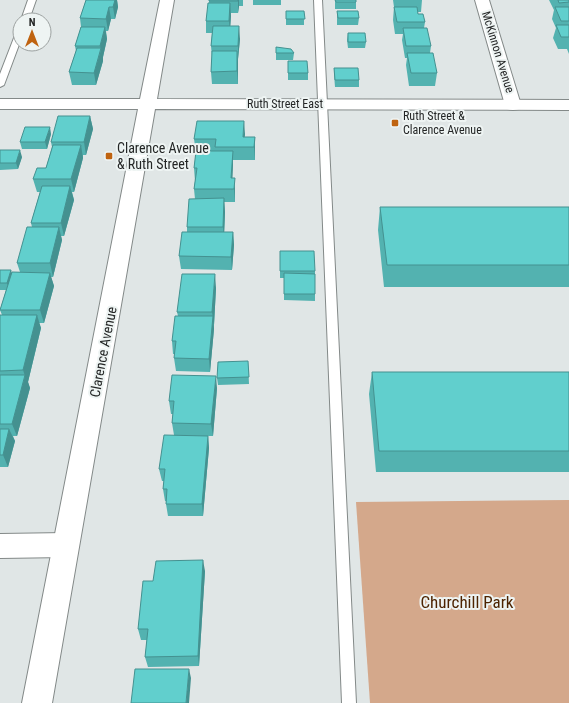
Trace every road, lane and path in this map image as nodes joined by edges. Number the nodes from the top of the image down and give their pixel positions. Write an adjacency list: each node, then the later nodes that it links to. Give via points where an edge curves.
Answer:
1 (32, 0): 5 (lane)
2 (167, 0): 9 (street, Clarence Avenue)
3 (318, 0): 10 (lane)
4 (482, 0): 11 (street, McKinnon Avenue)
5 (28, 12)
6 (12, 52): 7 (lane)
7 (0, 85)
8 (0, 104): 9 (street, Ruth Street East)
9 (148, 104): 10 (street, Ruth Street East); 13 (street, Clarence Avenue)
10 (324, 104): 11 (street, Ruth Street East); 16 (lane)
11 (513, 104): 12 (street, Ruth Street East)
12 (569, 105)
13 (66, 545): 14 (street); 15 (street, Clarence Avenue)
14 (0, 546)
15 (37, 703)
16 (349, 703)

